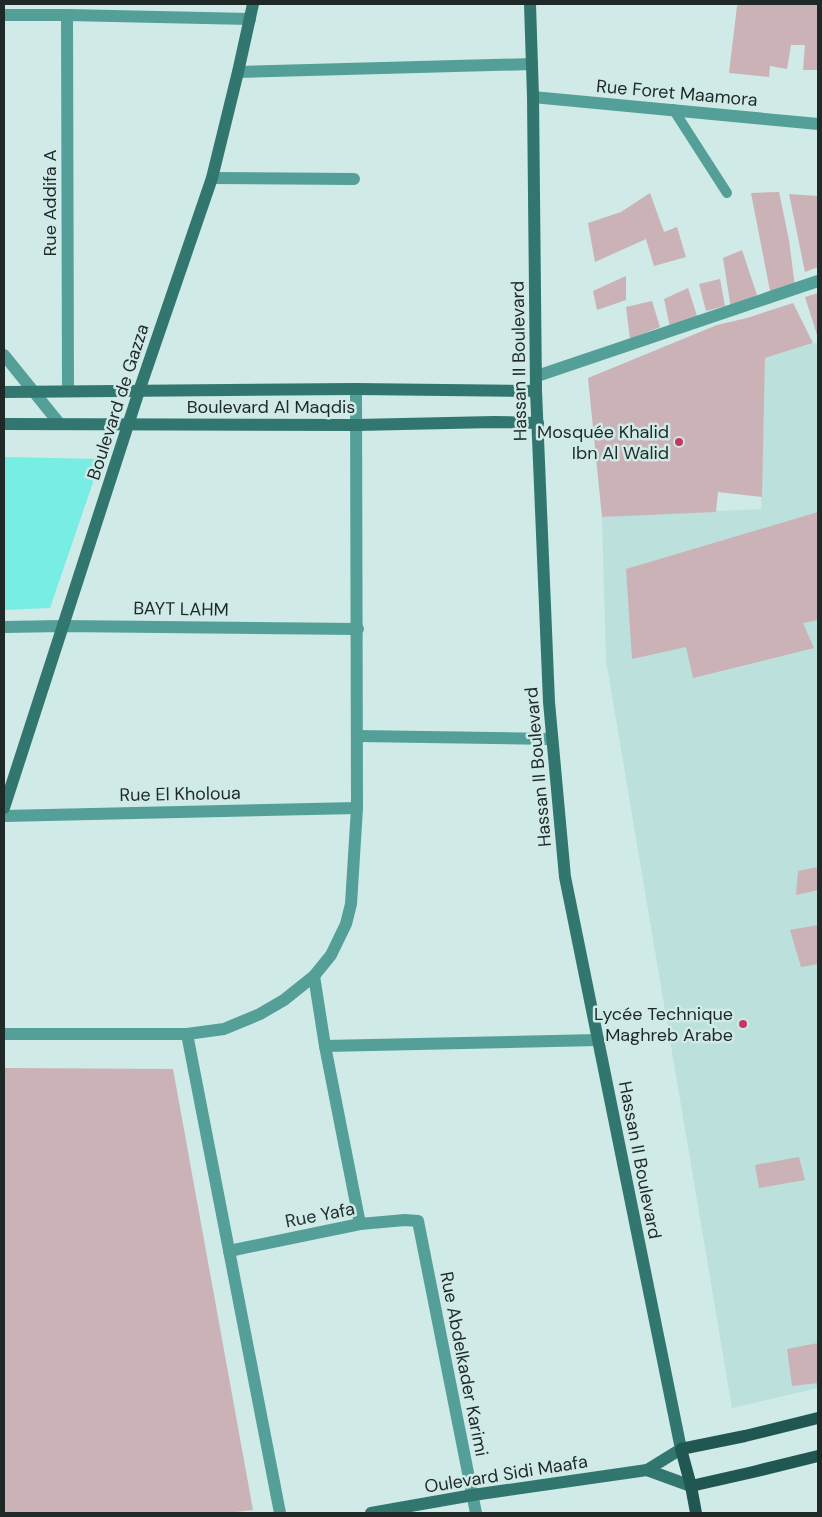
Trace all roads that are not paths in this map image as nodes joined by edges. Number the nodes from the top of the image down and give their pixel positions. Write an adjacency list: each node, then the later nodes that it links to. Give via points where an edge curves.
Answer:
1 (253, 4): 5 (main road, Boulevard de Gazza)
2 (530, 4): 6 (main road, Hassan II Boulevard)
3 (4, 15): 4 (street)
4 (67, 15): 5 (street); 19 (street, Rue Addifa A)
5 (250, 19): 7 (main road, Boulevard de Gazza)
6 (532, 64): 7 (street); 8 (main road, Hassan II Boulevard)
7 (238, 72): 11 (main road, Boulevard de Gazza)
8 (533, 97): 9 (street, Rue Foret Maamora); 16 (main road, Hassan II Boulevard)
9 (673, 110): 10 (street, Rue Foret Maamora); 13 (lane)
10 (818, 124)
11 (212, 178): 12 (street); 20 (main road, Boulevard de Gazza)
12 (354, 179)
13 (727, 193)
14 (818, 281): 16 (street)
15 (4, 354): 18 (street)
16 (537, 376): 21 (main road, Hassan II Boulevard)
17 (356, 389): 20 (main road, Boulevard Al Maqdis); 21 (main road, Boulevard Al Maqdis); 27 (street)
18 (34, 391): 19 (main road, Boulevard Al Maqdis); 22 (main road, Boulevard Al Maqdis); 23 (street)
19 (68, 391): 20 (main road, Boulevard Al Maqdis)
20 (139, 391): 26 (main road, Boulevard de Gazza)
21 (536, 391): 24 (main road, Hassan II Boulevard)
22 (4, 392)
23 (59, 423): 25 (main road, Boulevard Al Maqdis); 26 (main road, Boulevard Al Maqdis)
24 (538, 423): 27 (main road, Boulevard Al Maqdis); 32 (main road, Hassan II Boulevard)
25 (4, 424)
26 (129, 424): 27 (main road, Boulevard Al Maqdis); 28 (main road, Boulevard de Gazza)
27 (357, 425): 30 (street)
28 (63, 626): 29 (street, BAYT LAHM); 30 (street, BAYT LAHM); 33 (main road, Boulevard de Gazza)
29 (4, 627)
30 (358, 629): 31 (street)
31 (358, 736): 32 (street); 34 (street)
32 (552, 739): 39 (main road, Hassan II Boulevard, via 565,877)
33 (4, 808)
34 (357, 808): 35 (street, Rue El Kholoua); 36 (street, via 351,904 346,924 331,955)
35 (4, 816)
36 (314, 976): 38 (street, via 260,1014 224,1029); 40 (street)
37 (4, 1034): 38 (street)
38 (187, 1034): 43 (street)
39 (598, 1040): 40 (street); 45 (main road, Hassan II Boulevard)
40 (325, 1046): 42 (street)
41 (418, 1222): 42 (street, Rue Yafa); 49 (street, Rue Abdelkader Karimi)
42 (360, 1224): 43 (street, Rue Yafa)
43 (229, 1251): 50 (street)
44 (818, 1418): 45 (main road)
45 (681, 1450): 47 (main road); 48 (main road, Hassan II Boulevard)
46 (818, 1456): 48 (main road)
47 (647, 1470): 48 (main road); 49 (main road, Oulevard Sidi Maafa)
48 (691, 1486): 53 (main road, Hassan II Boulevard)
49 (472, 1495): 51 (main road, Oulevard Sidi Maafa); 52 (street, Rue Abdelkader Karimi)
50 (280, 1513)
51 (371, 1513)
52 (476, 1513)
53 (696, 1513)

